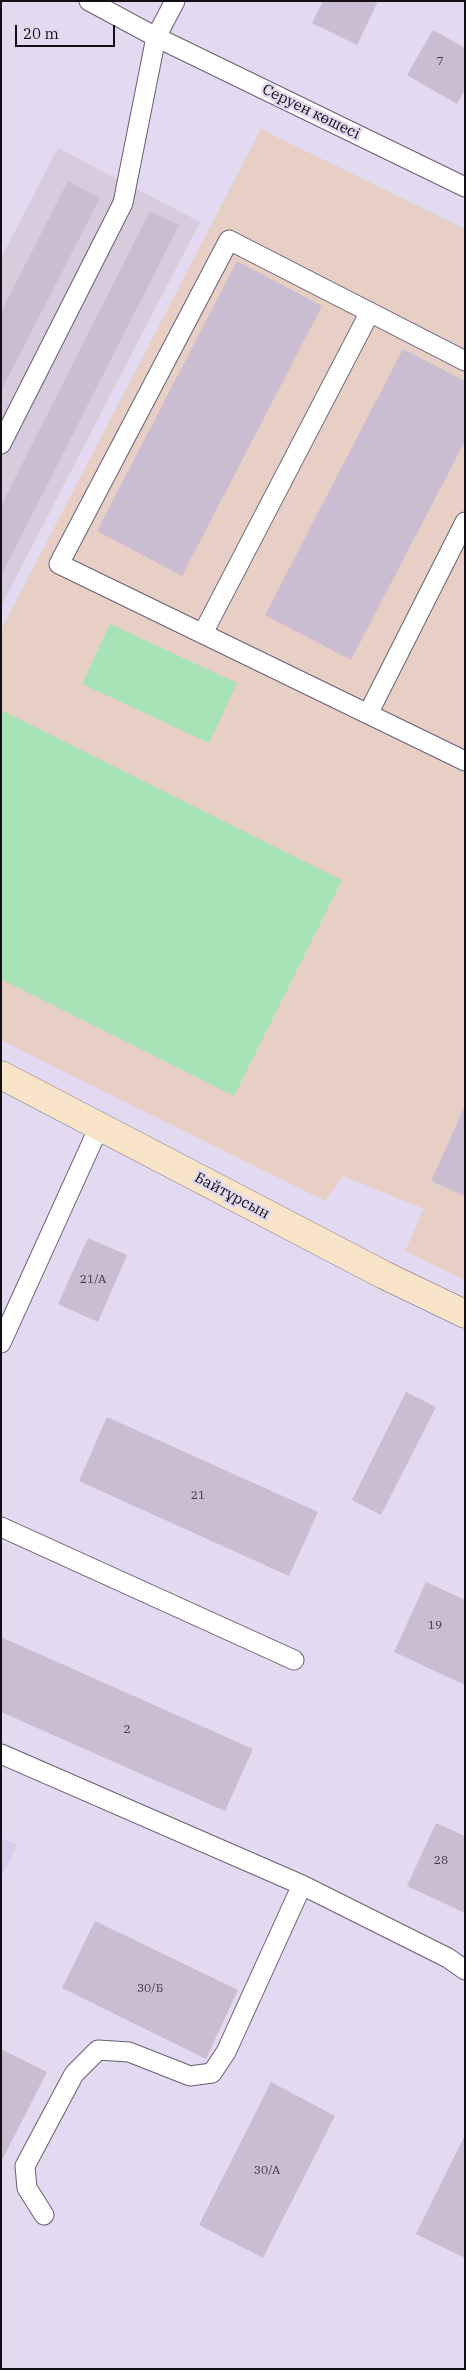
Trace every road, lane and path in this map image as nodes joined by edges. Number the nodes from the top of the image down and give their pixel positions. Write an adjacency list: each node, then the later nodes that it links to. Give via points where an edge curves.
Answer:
1 (89, 1): 3 (lane, Серуен көшесі)
2 (175, 1): 3 (lane)
3 (156, 37): 4 (lane, Серуен көшесі); 7 (lane, via 123,203)
4 (465, 187)
5 (370, 312): 6 (lane); 9 (lane); 9 (lane, via 229,240 60,564)
6 (465, 361)
7 (1, 444)
8 (465, 522): 10 (lane)
9 (203, 633): 10 (lane)
10 (368, 714): 11 (lane)
11 (465, 761)
12 (1, 1076): 13 (street, Байтұрсын)
13 (99, 1127): 14 (street, Байтұрсын, via 384,1276); 15 (lane)
14 (465, 1314)
15 (1, 1343)
16 (1, 1527): 17 (lane)
17 (294, 1660)
18 (1, 1754): 19 (lane)
19 (302, 1885): 20 (lane, via 448,1958); 21 (lane, via 226,2052 212,2073 190,2076 129,2052 98,2050 74,2074 25,2166 28,2188)
20 (465, 1970)
21 (44, 2215)

